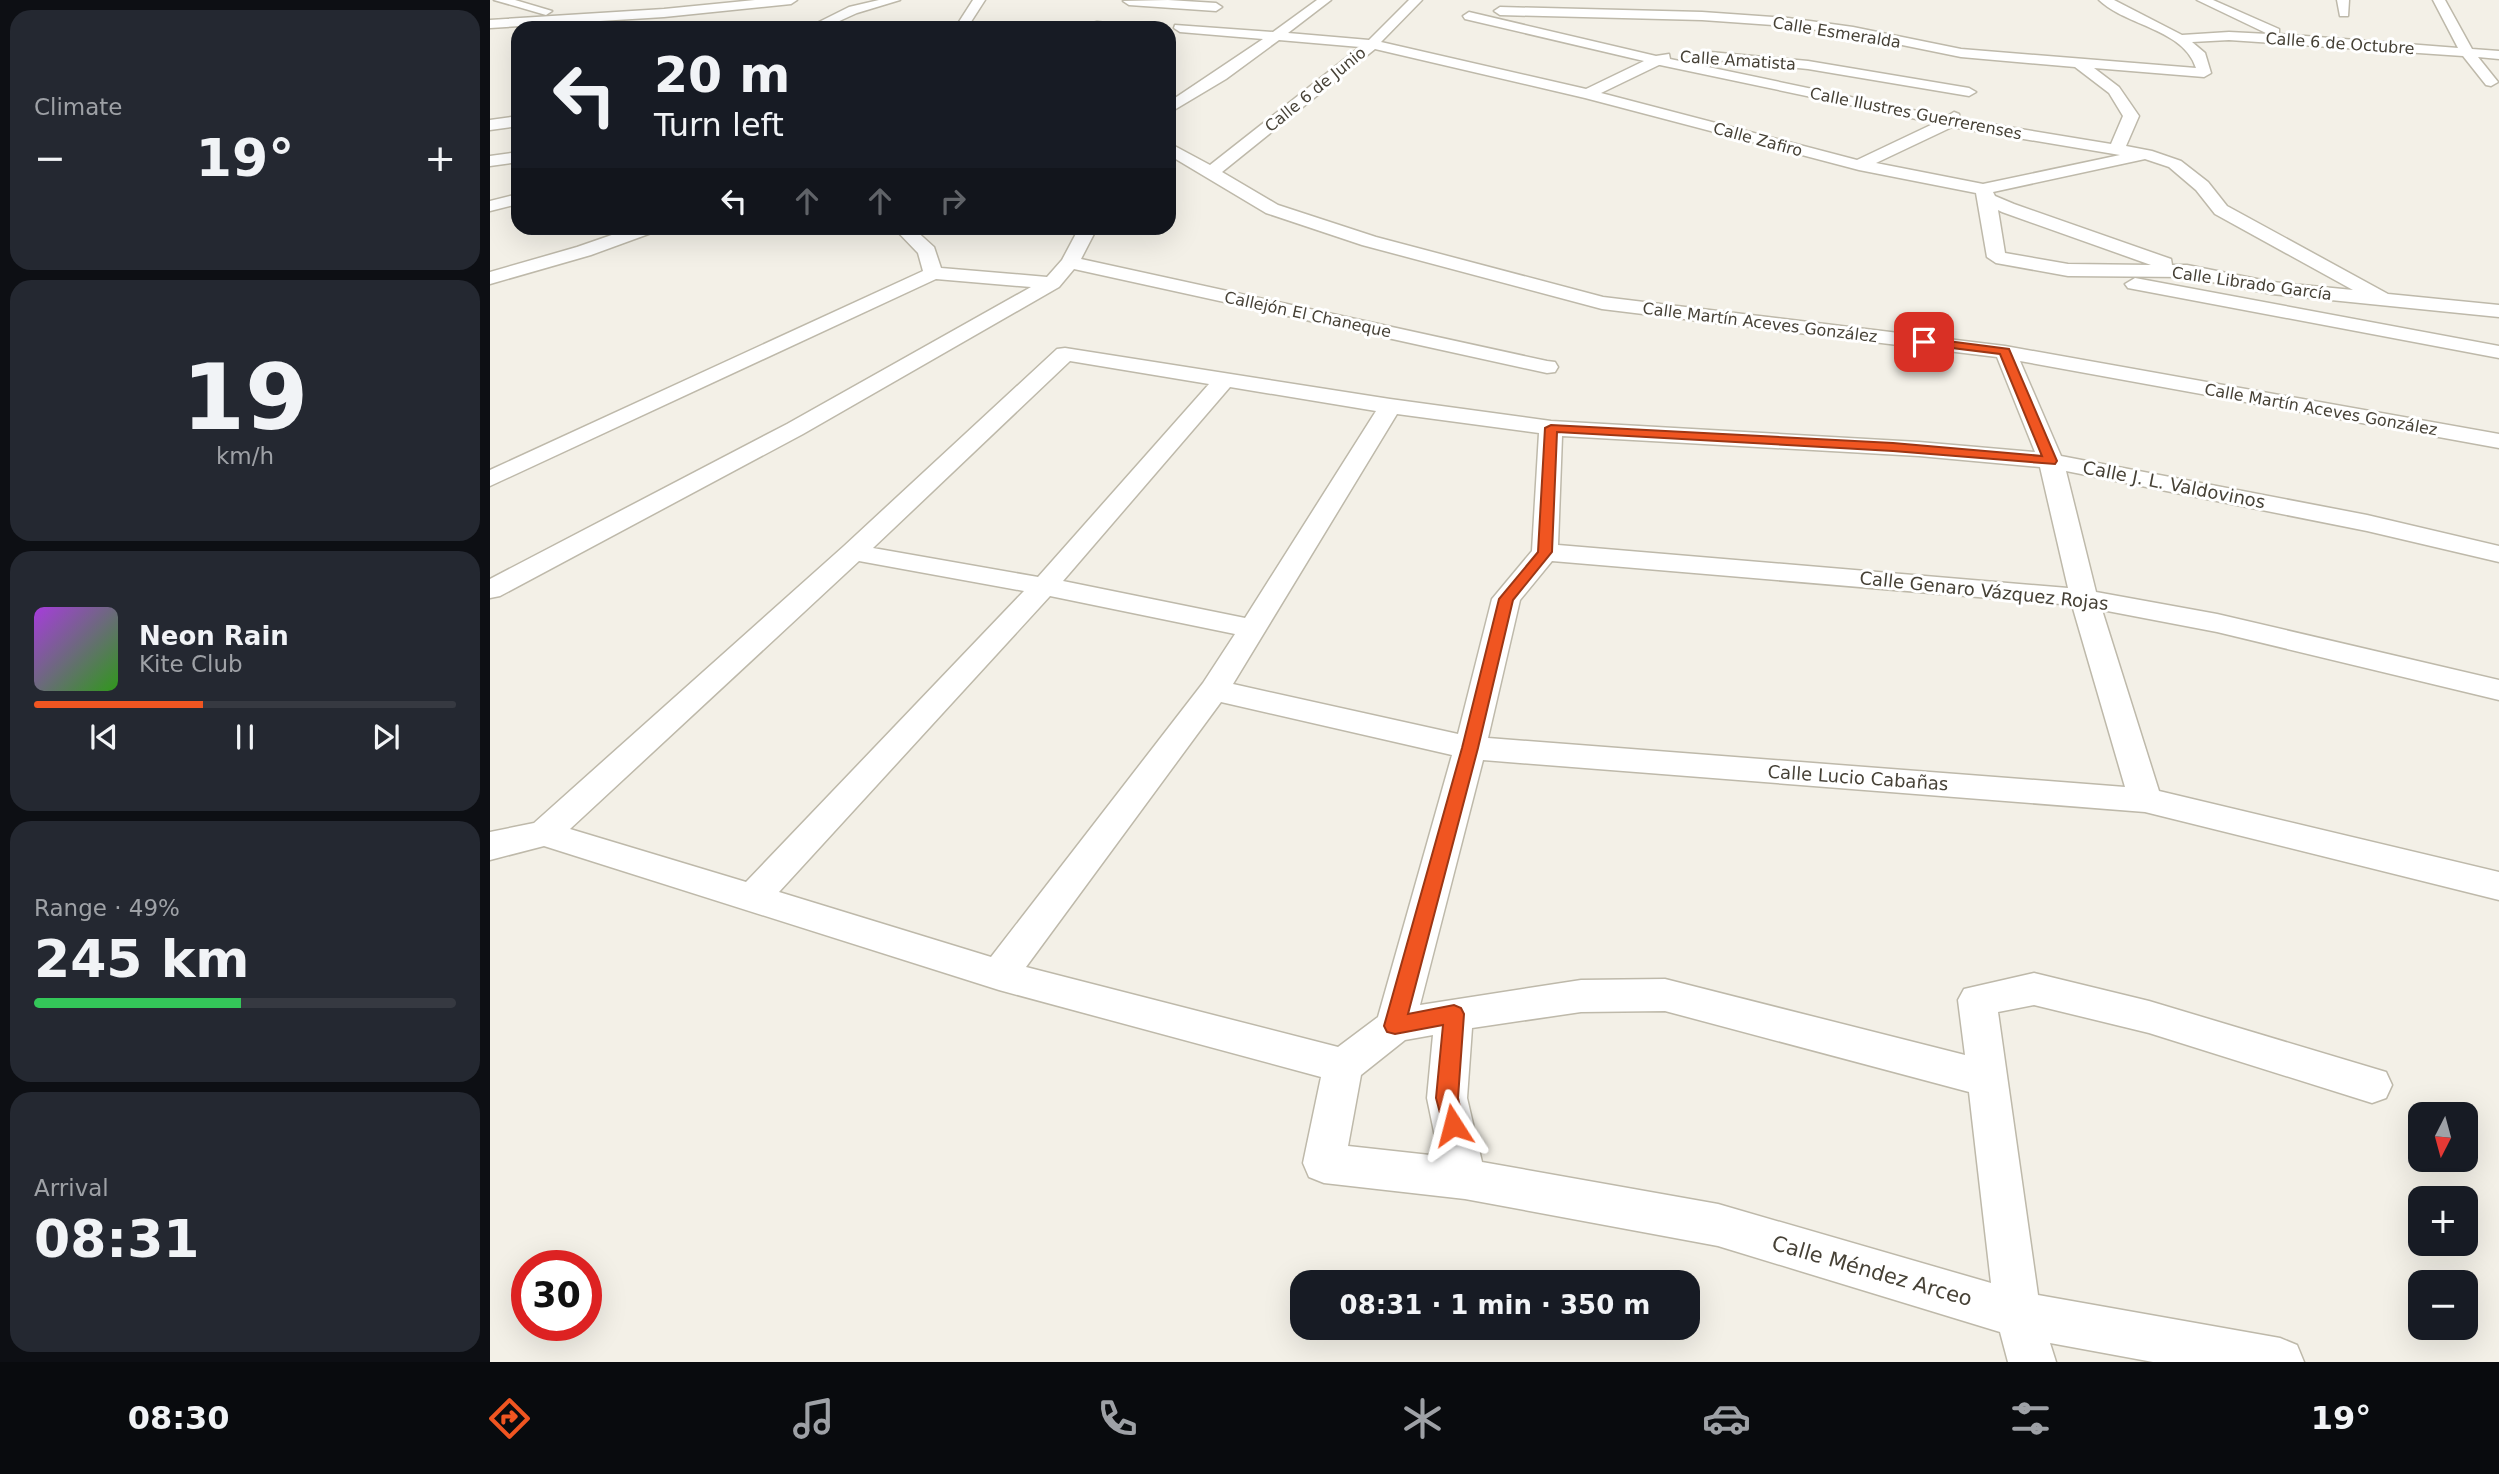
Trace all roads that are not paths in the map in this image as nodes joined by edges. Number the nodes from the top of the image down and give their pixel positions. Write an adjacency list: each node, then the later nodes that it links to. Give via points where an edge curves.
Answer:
1 (500, 0): 16 (street, via 550,9)
2 (791, 0): 11 (street)
3 (894, 0): 13 (street)
4 (979, 0): 22 (street)
5 (1325, 0): 27 (street)
6 (1416, 0): 30 (street, Calle 6 de Junio)
7 (2105, 0): 28 (street)
8 (2203, 0): 29 (street)
9 (2439, 0): 31 (street)
10 (1129, 1): 12 (street)
11 (755, 4): 14 (street); 19 (street)
12 (1222, 4): 25 (street)
13 (853, 10): 20 (street); 21 (street)
14 (623, 16): 16 (street); 18 (street)
15 (1469, 16): 33 (street, Calle Amatista); 35 (street, Calle Esmeralda, via 1496,11 1561,12 1788,22 1853,31)
16 (574, 19): 17 (street)
17 (540, 21)
18 (607, 21)
19 (711, 21)
20 (829, 21)
21 (849, 21)
22 (966, 21)
23 (511, 23): 24 (street)
24 (490, 24)
25 (1176, 30)
26 (1176, 32): 27 (street, Calle Zafiro)
27 (1274, 37): 30 (street, Calle Zafiro); 38 (street)
28 (2180, 39): 29 (street, Calle 6 de Octubre); 34 (street, Calle Esmeralda, via 2198,53 2204,73)
29 (2291, 39): 31 (street, Calle 6 de Octubre)
30 (1371, 44): 37 (street, Calle Zafiro); 48 (street, Calle 6 de Junio)
31 (2466, 51): 32 (street, Calle 6 de Octubre); 36 (street)
32 (2499, 55)
33 (1656, 60): 35 (street, Calle Amatista, via 1673,55); 37 (street); 40 (street, Calle Ilustres Guerrerenses)
34 (2080, 64): 35 (street, Calle Esmeralda); 42 (street, via 2114,90 2131,116)
35 (1965, 72): 40 (street, via 1965,104)
36 (2491, 82)
37 (1588, 94): 47 (street, Calle Zafiro)
38 (1176, 105)
39 (511, 122): 41 (street)
40 (1950, 122): 42 (street, Calle Ilustres Guerrerenses); 47 (street)
41 (490, 125)
42 (2117, 149): 44 (street, Calle Ilustres Guerrerenses)
43 (1176, 153): 48 (street, Calle Martín Aceves González)
44 (2146, 155): 49 (street, Calle Zafiro); 61 (street, Calle Ilustres Guerrerenses, via 2175,164 2202,186 2221,211)
45 (511, 158): 46 (street)
46 (490, 161)
47 (1859, 165): 49 (street, Calle Zafiro)
48 (1211, 173): 63 (street, Calle Martín Aceves González, via 1272,209 1369,241 1602,303)
49 (1985, 194): 56 (street, Calle Librado García, via 1996,257); 57 (street)
50 (511, 201): 51 (street)
51 (490, 206)
52 (629, 235): 59 (street)
53 (910, 235): 58 (street, via 927,251)
54 (1084, 235): 55 (street)
55 (1070, 262): 60 (street); 65 (street, Callejón El Chaneque)
56 (2068, 270): 57 (street, Calle Librado García); 64 (street)
57 (2187, 271): 61 (street, Calle Librado García, via 2272,288)
58 (933, 273): 60 (street); 71 (street)
59 (490, 278)
60 (1052, 284): 76 (street, via 795,429)
61 (2383, 299): 62 (street, Calle Librado García)
62 (2499, 311)
63 (2005, 352): 69 (street, Calle Martín Aceves González); 70 (street)
64 (2499, 352)
65 (1547, 367)
66 (1226, 378): 67 (street, Calle J. L. Valdovinos); 72 (street, Calle J. L. Valdovinos, via 1065,354); 75 (street)
67 (1390, 406): 68 (street, Calle J. L. Valdovinos); 78 (street)
68 (1551, 428): 70 (street, Calle J. L. Valdovinos, via 1880,446); 73 (street)
69 (2499, 441)
70 (2051, 461): 74 (street, Calle J. L. Valdovinos, via 2367,523); 77 (street)
71 (490, 479)
72 (853, 552): 75 (street); 83 (street)
73 (1545, 552): 77 (street, Calle Genaro Vázquez Rojas); 81 (street, via 1506,599)
74 (2499, 554)
75 (1044, 586): 78 (street); 86 (street)
76 (490, 590)
77 (2084, 598): 80 (street, Calle Genaro Vázquez Rojas, via 2217,623); 82 (street)
78 (1251, 628): 79 (street)
79 (1214, 690): 81 (street, Calle Lucio Cabañas); 87 (street)
80 (2499, 690)
81 (1470, 748): 82 (street, Calle Lucio Cabañas); 89 (street)
82 (2146, 800): 85 (street, Calle Lucio Cabañas)
83 (544, 833): 84 (street); 86 (street)
84 (490, 847)
85 (2499, 886)
86 (752, 899): 87 (street)
87 (999, 975): 90 (street)
88 (1454, 1014): 89 (street); 91 (street, via 1581,996 1665,995); 93 (street, via 1447,1098)
89 (1395, 1026): 90 (street)
90 (1343, 1066): 93 (street, Calle Méndez Arceo, via 1324,1163)
91 (1988, 1079): 92 (street, via 1977,1000 2034,989 2149,1017); 94 (street)
92 (2372, 1085)
93 (1465, 1180): 94 (street, Calle Méndez Arceo, via 1718,1226)
94 (2018, 1314): 95 (street); 96 (street, Calle Méndez Arceo)
95 (2032, 1362)
96 (2280, 1362)

